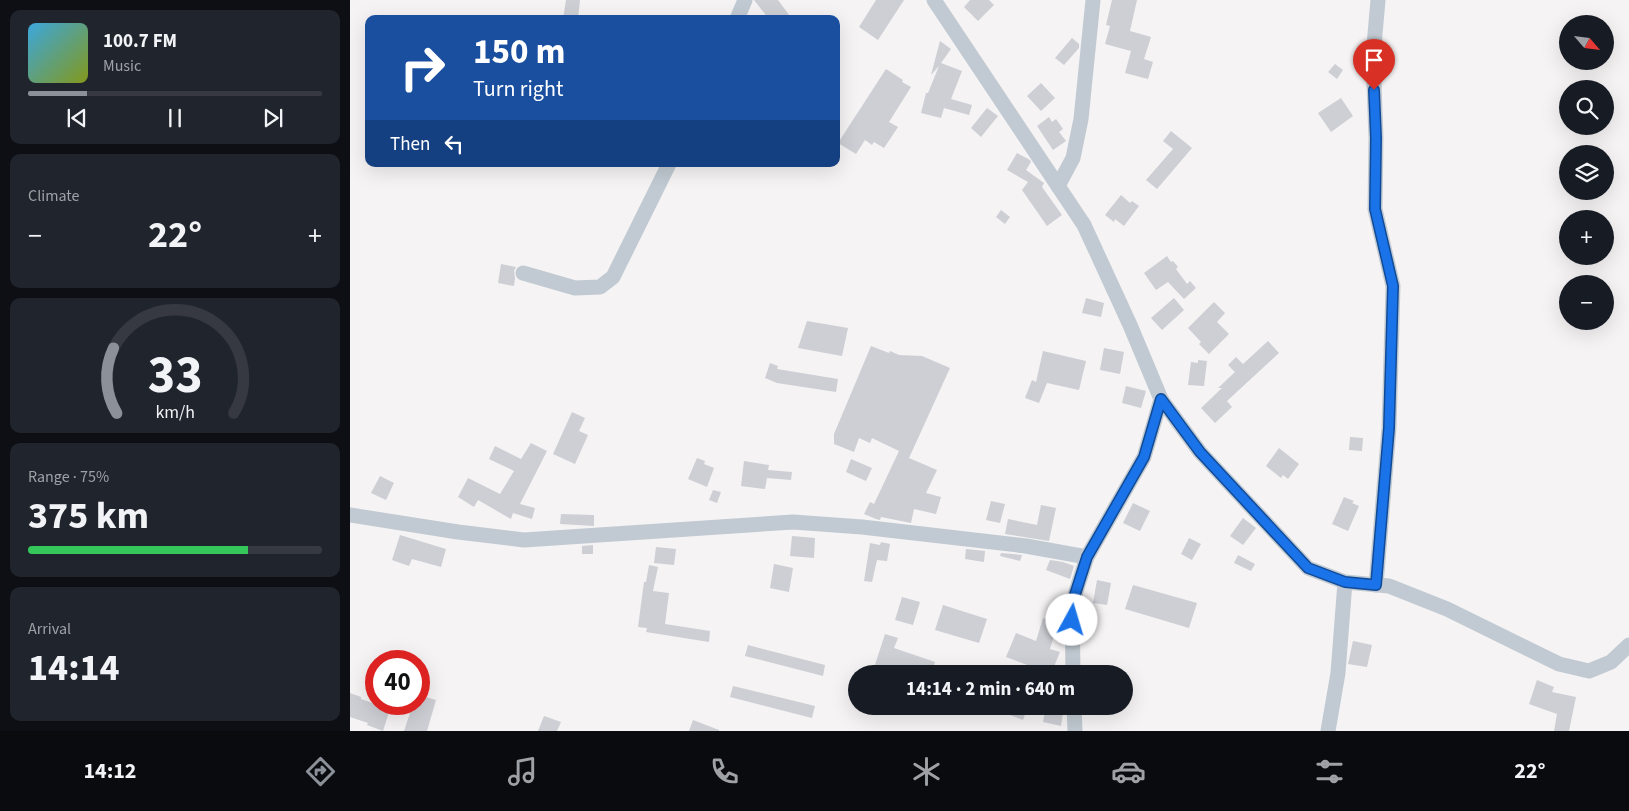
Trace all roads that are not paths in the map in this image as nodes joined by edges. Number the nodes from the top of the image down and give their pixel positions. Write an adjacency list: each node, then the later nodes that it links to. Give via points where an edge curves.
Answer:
1 (745, 0): 5 (street)
2 (934, 0): 7 (street)
3 (1093, 0): 7 (street, via 1081,119 1073,158)
4 (1378, 0): 13 (street, via 1373,57 1375,209 1393,286 1389,428)
5 (739, 15)
6 (668, 167): 8 (street, via 613,278 600,287 575,288)
7 (1058, 186): 9 (street, via 1084,225)
8 (523, 273)
9 (1161, 399): 11 (street, via 1144,457); 12 (street, via 1200,452 1308,568)
10 (350, 515): 11 (street, via 524,540 793,522 1026,546)
11 (1087, 557): 15 (street, via 1072,604)
12 (1345, 582): 13 (street); 18 (street, via 1338,673)
13 (1376, 585): 14 (street, via 1389,586 1447,609 1559,664 1589,671 1610,662)
14 (1629, 645)
15 (1073, 665)
16 (1074, 715): 17 (street)
17 (1075, 731)
18 (1328, 731)

